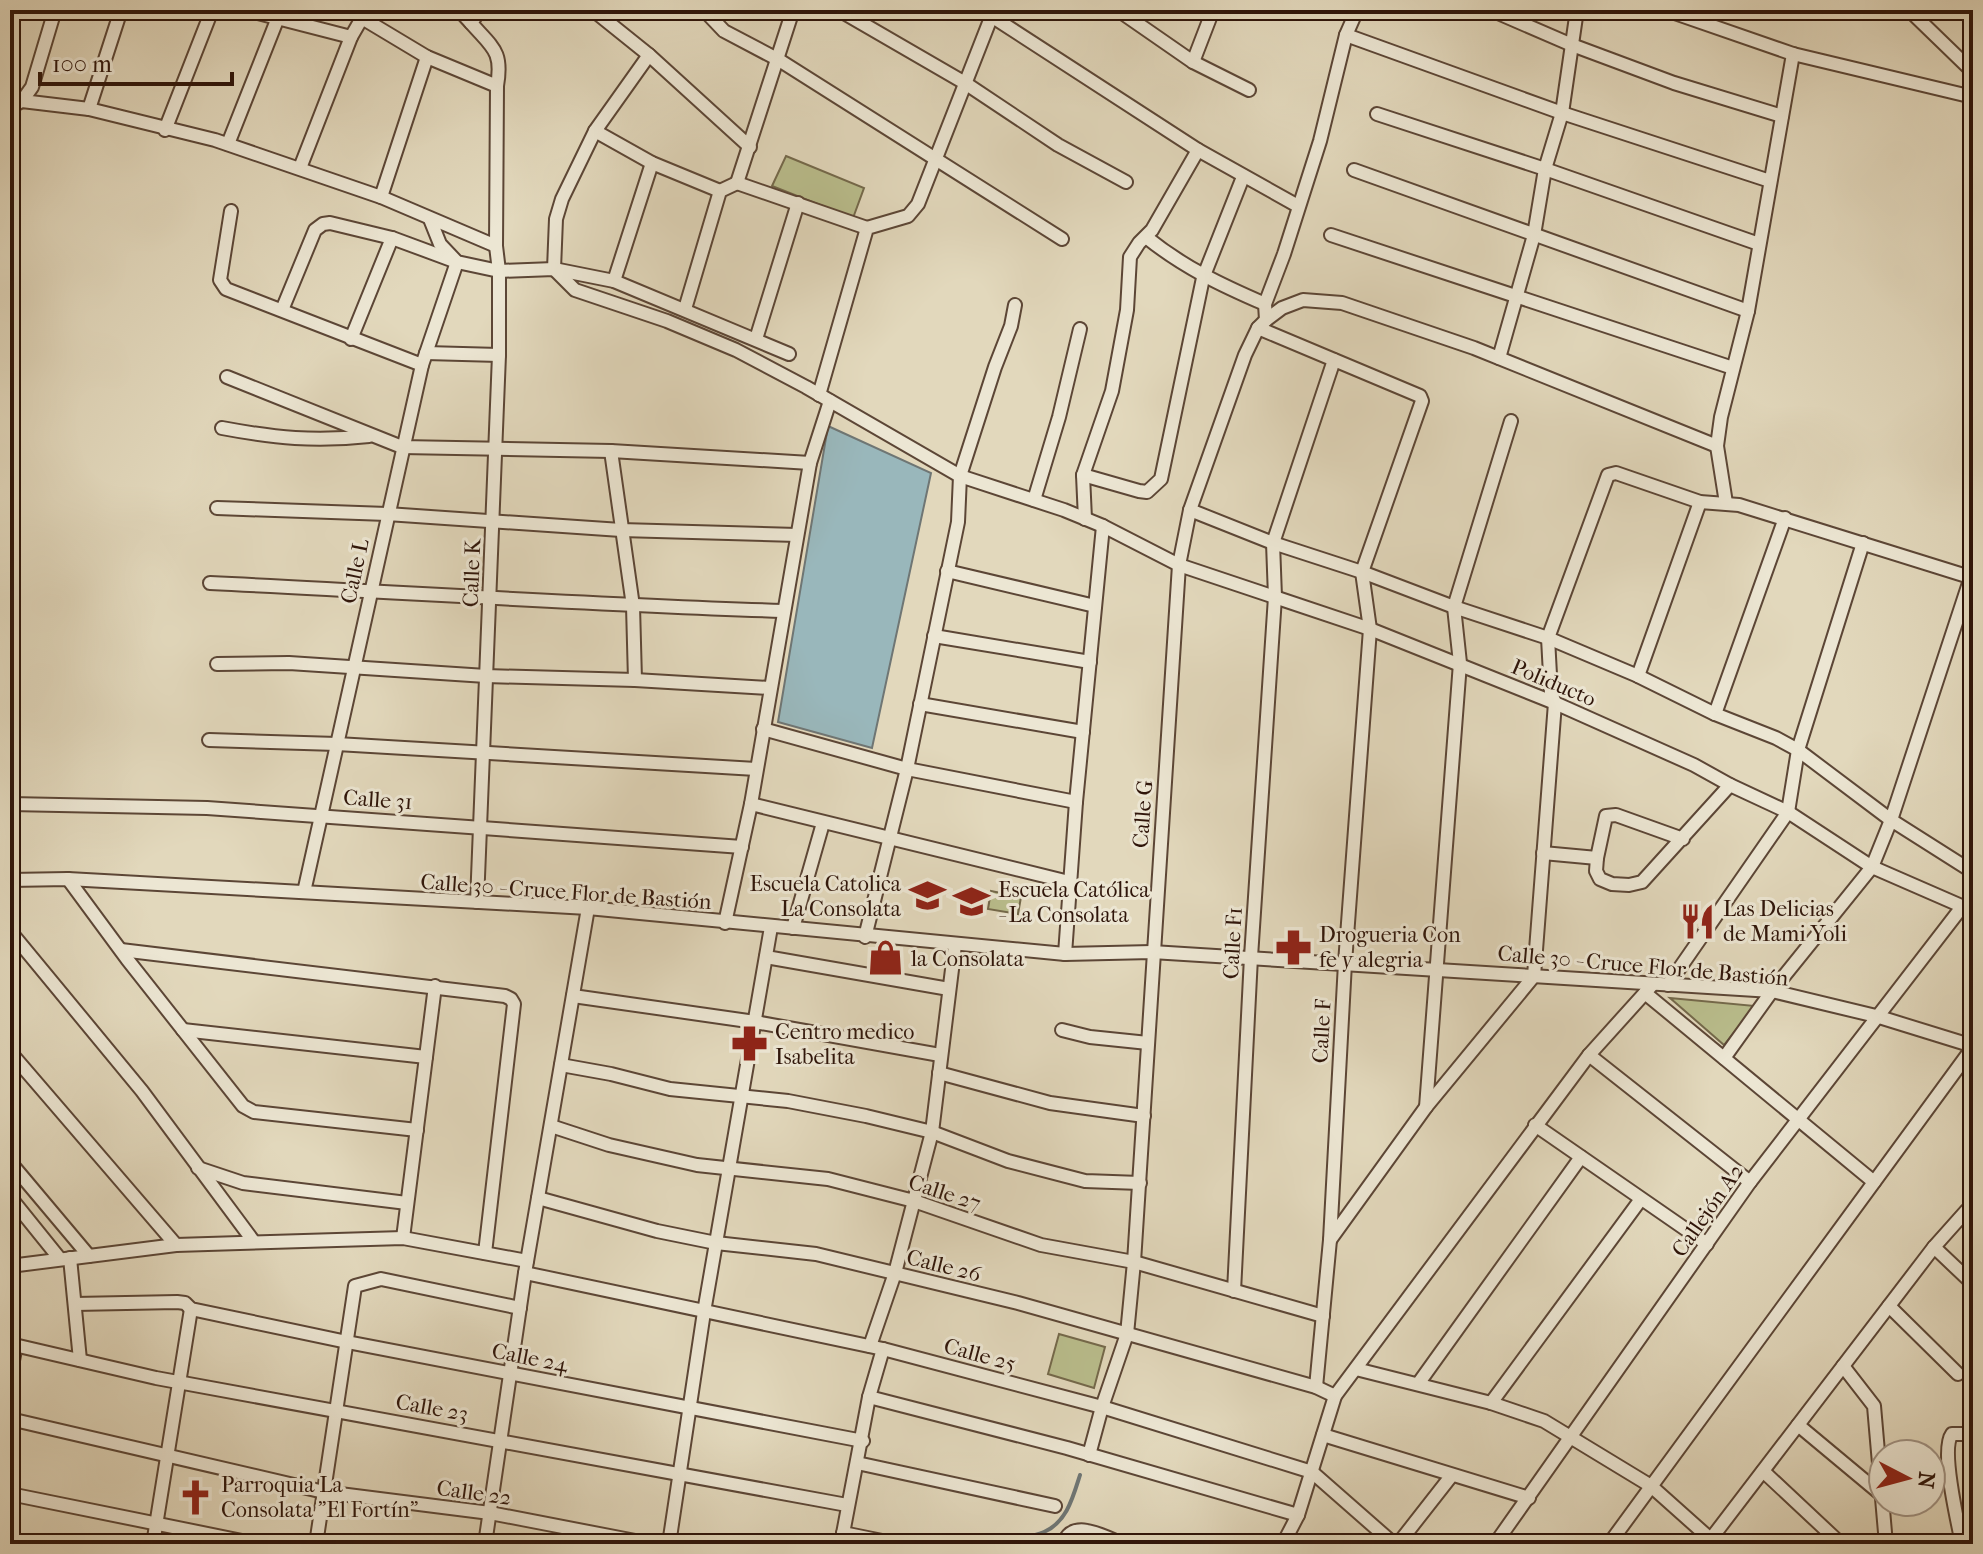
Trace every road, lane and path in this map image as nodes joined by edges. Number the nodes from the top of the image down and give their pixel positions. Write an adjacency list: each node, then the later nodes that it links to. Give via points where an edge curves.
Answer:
1 (55, 10): 35 (street, via 32,87)
2 (121, 10): 36 (street)
3 (212, 10): 40 (street)
4 (246, 10): 20 (street)
5 (459, 10): 21 (street, Calle K)
6 (480, 10): 21 (street)
7 (593, 10): 26 (street)
8 (704, 10): 28 (street, via 724,31)
9 (793, 10): 28 (street)
10 (839, 10): 31 (street)
11 (1118, 10): 29 (street)
12 (1213, 10): 29 (street)
13 (1357, 10): 22 (street, Calle G)
14 (1491, 10): 24 (street)
15 (1577, 10): 24 (street)
16 (1666, 10): 25 (street)
17 (1909, 10): 30 (street)
18 (989, 12): 31 (street); 44 (street)
19 (357, 14): 23 (street); 27 (street)
20 (280, 15): 23 (street); 42 (street)
21 (471, 23): 32 (street, Calle K, via 501,65)
22 (1346, 35): 37 (street); 57 (street, Calle G)
23 (351, 37): 47 (street)
24 (1572, 45): 37 (street); 39 (street)
25 (1793, 54): 34 (street); 39 (street)
26 (649, 55): 41 (street); 43 (street)
27 (427, 57): 32 (street); 55 (street)
28 (779, 60): 43 (street); 45 (street)
29 (1193, 62): 33 (street)
30 (1973, 72)
31 (965, 83): 45 (street); 52 (street, via 1058,145)
32 (497, 86): 67 (street, Calle K)
33 (1249, 90)
34 (1973, 97)
35 (16, 104): 36 (street)
36 (89, 109): 40 (street)
37 (1562, 113): 48 (street); 51 (street)
38 (1377, 114): 48 (street)
39 (1782, 116): 51 (street)
40 (165, 130): 42 (street)
41 (595, 131): 46 (street); 69 (street, via 562,199)
42 (228, 144): 47 (street)
43 (750, 147): 53 (street)
44 (1198, 150): 50 (street); 63 (street)
45 (935, 159): 60 (street, via 908,216); 65 (street)
46 (652, 163): 54 (street); 72 (street)
47 (300, 168): 55 (street)
48 (1545, 169): 62 (street); 66 (street)
49 (1354, 170): 62 (street)
50 (1243, 177): 57 (street); 71 (street)
51 (1770, 181): 66 (street)
52 (1126, 182)
53 (737, 183): 54 (street); 56 (street)
54 (720, 191): 76 (street)
55 (381, 197): 59 (street)
56 (798, 203): 60 (street); 82 (street)
57 (1298, 206): 74 (street, Calle G)
58 (231, 211): 77 (street, via 220,280 226,289)
59 (430, 219): 67 (street); 68 (street, via 440,244)
60 (867, 228): 90 (street)
61 (1331, 235): 73 (street)
62 (1534, 235): 73 (street); 78 (street)
63 (1146, 237): 71 (street); 99 (street, via 1129,264 1127,310 1112,391)
64 (392, 238): 68 (street); 77 (street, via 323,224 315,230); 81 (street)
65 (1062, 239)
66 (1759, 244): 78 (street)
67 (496, 246): 70 (street, Calle K)
68 (457, 262): 70 (street); 86 (street, Calle L)
69 (554, 269): 70 (street); 72 (street); 90 (street, Poliducto, via 575,290 736,350)
70 (499, 271): 84 (street, Calle K)
71 (1203, 278): 74 (street); 99 (street, via 1161,479 1147,492)
72 (614, 281): 76 (street)
73 (1517, 296): 85 (street); 88 (street)
74 (1265, 304): 79 (street, Calle G)
75 (1015, 305): 100 (street)
76 (685, 309): 82 (street)
77 (282, 310): 81 (street)
78 (1748, 311): 88 (street)
79 (1262, 324): 85 (street, via 1303,300 1342,303); 87 (street); 105 (street, Calle G, via 1245,355)
80 (1080, 329): 101 (street)
81 (351, 339): 86 (street)
82 (756, 339): 83 (street)
83 (789, 354)
84 (499, 355): 86 (street); 96 (street, Calle K)
85 (1499, 358): 94 (street)
86 (424, 359): 95 (street, Calle L)
87 (1334, 360): 113 (street); 117 (street, via 1422,401)
88 (1733, 368): 94 (street)
89 (227, 377): 93 (street)
90 (824, 398): 98 (street); 100 (street, Poliducto)
91 (1511, 421): 125 (street)
92 (222, 428): 93 (street, via 277,439)
93 (372, 436): 95 (street)
94 (1717, 446): 103 (street)
95 (402, 447): 96 (street); 106 (street, Calle L)
96 (496, 448): 97 (street); 109 (street, Calle K)
97 (611, 451): 98 (street); 111 (street)
98 (810, 463): 112 (street)
99 (1083, 475): 108 (street)
100 (960, 476): 101 (street, Poliducto); 116 (street, via 958,522)
101 (1034, 500): 108 (street, Poliducto)
102 (1700, 502): 103 (street); 129 (street, via 1616,473 1605,478); 135 (street)
103 (1726, 503): 107 (street)
104 (217, 508): 106 (street)
105 (1190, 510): 113 (street, Poliducto); 115 (street, Calle G)
106 (387, 514): 109 (street); 120 (street, Calle L)
107 (1785, 518): 114 (street); 140 (street)
108 (1085, 519): 110 (street, Poliducto)
109 (493, 521): 111 (street); 122 (street, Calle K)
110 (1103, 526): 115 (street, Poliducto); 124 (street)
111 (621, 530): 112 (street); 123 (street)
112 (797, 535): 126 (street)
113 (1273, 543): 117 (street, Poliducto); 121 (street, Calle F1)
114 (1863, 543): 118 (street); 145 (street)
115 (1179, 565): 121 (street, Poliducto); 179 (street, Calle G)
116 (947, 571): 124 (street); 128 (street)
117 (1362, 572): 125 (street, Poliducto); 127 (street, Calle F)
118 (1972, 578): 155 (street)
119 (210, 583): 120 (street)
120 (371, 590): 122 (street); 133 (street, Calle L)
121 (1275, 597): 127 (street, Poliducto); 182 (street, Calle F1)
122 (490, 600): 123 (street); 134 (street, Calle K)
123 (633, 606): 126 (street); 136 (street)
124 (1095, 606): 130 (street)
125 (1454, 607): 129 (street, Poliducto); 131 (street)
126 (784, 611): 137 (street)
127 (1370, 629): 131 (street, Poliducto); 183 (street, Calle F)
128 (934, 636): 130 (street); 139 (street)
129 (1548, 638): 135 (street, Poliducto); 138 (street)
130 (1090, 662): 142 (street)
131 (1460, 663): 138 (street, Poliducto); 184 (street)
132 (217, 664): 133 (street)
133 (353, 669): 134 (street); 144 (street, Calle L)
134 (486, 676): 136 (street); 146 (street, Calle K)
135 (1638, 676): 140 (street, Poliducto)
136 (635, 680): 137 (street)
137 (770, 688): 141 (street)
138 (1555, 703): 149 (street, Poliducto); 161 (street)
139 (920, 704): 142 (street); 148 (street)
140 (1715, 714): 145 (street, Poliducto)
141 (763, 729): 147 (street); 148 (street)
142 (1083, 732): 150 (street)
143 (209, 740): 144 (street)
144 (337, 744): 146 (street); 154 (street, Calle L)
145 (1798, 750): 153 (street); 155 (street, Poliducto)
146 (484, 752): 147 (street); 157 (street, Calle K)
147 (756, 769): 152 (street)
148 (907, 769): 150 (street); 158 (street)
149 (1730, 785): 153 (street, Poliducto); 159 (street)
150 (1076, 802): 167 (street)
151 (10, 804): 154 (street, Calle 31)
152 (751, 804): 156 (street); 160 (street)
153 (1788, 812): 163 (street, Poliducto); 186 (street)
154 (320, 815): 157 (street, Calle 31); 168 (street, Calle L)
155 (1891, 820): 163 (street); 164 (street, Poliducto)
156 (823, 823): 158 (street); 174 (street)
157 (480, 828): 160 (street, Calle 31); 169 (street, Calle K)
158 (890, 837): 167 (street); 176 (street)
159 (1683, 839): 162 (street, via 1611,814 1603,821); 162 (street, via 1642,882 1629,885 1600,879)
160 (742, 847): 172 (street)
161 (1543, 853): 162 (street); 185 (street)
162 (1597, 858)
163 (1872, 867): 171 (street, Poliducto); 190 (street)
164 (1973, 872)
165 (68, 879): 166 (street, Calle 30 - Cruce Flor de Bastión); 168 (street, Calle 30 - Cruce Flor de Bastión); 178 (street)
166 (10, 880)
167 (1069, 882): 180 (street)
168 (304, 892): 169 (street, Calle 30 - Cruce Flor de Bastión)
169 (477, 902): 170 (street, Calle 30 - Cruce Flor de Bastión)
170 (588, 908): 172 (street, Calle 30 - Cruce Flor de Bastión); 191 (street)
171 (1968, 909): 192 (street, Callejón A2)
172 (725, 923): 173 (street, Calle 30 - Cruce Flor de Bastión)
173 (771, 927): 174 (street, Calle 30 - Cruce Flor de Bastión); 181 (street)
174 (793, 928): 176 (street, Calle 30 - Cruce Flor de Bastión)
175 (10, 931): 215 (street)
176 (865, 937): 177 (street, Calle 30 - Cruce Flor de Bastión)
177 (955, 945): 180 (street, Calle 30 - Cruce Flor de Bastión); 189 (street)
178 (121, 950): 187 (street); 194 (street)
179 (1152, 952): 180 (street, Calle 30 - Cruce Flor de Bastión); 182 (street, Calle 30 - Cruce Flor de Bastión); 196 (street, Calle G)
180 (1065, 954)
181 (766, 957): 189 (street); 193 (street)
182 (1251, 957): 183 (street, Calle 30 - Cruce Flor de Bastión); 241 (street, Calle F1)
183 (1345, 963): 184 (street, Calle 30 - Cruce Flor de Bastión); 227 (street, Calle F)
184 (1438, 968): 185 (street, Calle 30 - Cruce Flor de Bastión); 206 (street)
185 (1534, 976): 188 (street, Calle 30 - Cruce Flor de Bastión); 206 (street)
186 (1668, 985): 188 (street, Calle 30 - Cruce Flor de Bastión); 190 (street, Calle 30 - Cruce Flor de Bastión)
187 (435, 986): 201 (street); 233 (street, via 505,996 514,1004)
188 (1649, 988): 200 (street); 202 (street)
189 (949, 989): 199 (street)
190 (1772, 991): 192 (street, Calle 30 - Cruce Flor de Bastión); 202 (street)
191 (573, 996): 193 (street); 203 (street)
192 (1876, 1016): 197 (street, Calle 30 - Cruce Flor de Bastión); 208 (street, Callejón A2)
193 (755, 1022): 199 (street); 205 (street)
194 (183, 1030): 201 (street); 211 (street, via 243,1106 254,1112)
195 (1062, 1030): 196 (street)
196 (1148, 1043): 207 (street, Calle G)
197 (1973, 1046): 218 (street)
198 (10, 1052): 231 (street)
199 (940, 1055): 204 (street)
200 (1589, 1055): 209 (street); 217 (street)
201 (426, 1057): 211 (street)
202 (1724, 1058): 208 (street)
203 (561, 1065): 205 (street, via 670,1089); 210 (street)
204 (939, 1073): 207 (street, via 1050,1103); 212 (street)
205 (742, 1096): 212 (street); 216 (street)
206 (1426, 1107): 227 (street)
207 (1144, 1116): 219 (street, Calle G)
208 (1798, 1119): 217 (street, Callejón A2); 218 (street)
209 (1535, 1125): 213 (street); 254 (street)
210 (551, 1126): 216 (street, Calle 27, via 609,1145); 221 (street)
211 (417, 1130): 224 (street)
212 (932, 1132): 219 (street, via 1008,1161 1085,1181); 223 (street)
213 (1581, 1157): 222 (street); 259 (street)
214 (10, 1162): 234 (street)
215 (198, 1168): 224 (street, via 243,1183); 228 (street)
216 (730, 1169): 223 (street, Calle 27, via 828,1179); 229 (street)
217 (1750, 1182): 230 (street, Callejón A2)
218 (1874, 1182): 283 (street)
219 (1140, 1183): 236 (street, Calle G)
220 (10, 1197): 235 (street)
221 (538, 1198): 229 (street, Calle 26); 238 (street)
222 (1641, 1199): 230 (street); 263 (street)
223 (914, 1201): 236 (street, Calle 27, via 1041,1245); 239 (street)
224 (407, 1203): 226 (street)
225 (1967, 1210): 232 (street)
226 (403, 1238): 228 (street, Calle 25); 233 (street, Calle 25)
227 (1330, 1240): 247 (street, Calle F)
228 (254, 1242): 231 (street, Calle 25)
229 (716, 1243): 239 (street, Calle 26, via 816,1254); 246 (street)
230 (1707, 1244): 271 (street, Callejón A2)
231 (176, 1245): 234 (street, Calle 25)
232 (1934, 1247): 240 (street); 243 (street)
233 (485, 1253): 238 (street, Calle 25)
234 (89, 1256): 235 (street, Calle 25)
235 (65, 1258): 237 (street, Calle 25); 242 (street)
236 (1134, 1262): 241 (street, Calle 27); 248 (street, Calle G)
237 (10, 1266)
238 (526, 1267): 244 (street); 246 (street, Calle 25)
239 (895, 1273): 248 (street, Calle 26); 251 (street)
240 (1973, 1284)
241 (1234, 1291): 247 (street, Calle 27)
242 (75, 1304): 245 (street, via 177,1302); 252 (street)
243 (1889, 1306): 253 (street); 256 (street)
244 (520, 1308): 249 (street, via 381,1279 355,1286); 255 (street)
245 (191, 1309): 249 (street, Calle 24); 258 (street)
246 (704, 1312): 251 (street, Calle 25); 264 (street)
247 (1323, 1316): 260 (street, Calle F)
248 (1127, 1334): 260 (street, Calle 26); 265 (street, Calle G)
249 (347, 1342): 255 (street, Calle 24); 266 (street)
250 (13, 1345): 252 (street, Calle 23); 257 (street)
251 (877, 1347): 262 (street); 265 (street, Calle 25)
252 (80, 1360): 258 (street, Calle 23)
253 (1843, 1366): 268 (street); 272 (street, via 1874,1406)
254 (1356, 1369): 259 (street); 261 (street)
255 (510, 1373): 264 (street, Calle 24); 273 (street)
256 (1958, 1374)
257 (10, 1376)
258 (179, 1382): 266 (street, Calle 23); 276 (street)
259 (1418, 1384): 263 (street)
260 (1316, 1387): 261 (street, Calle 26)
261 (1335, 1396): 270 (street)
262 (869, 1397): 274 (street); 275 (street)
263 (1491, 1403): 271 (street)
264 (690, 1407): 274 (street, Calle 24); 280 (street)
265 (1102, 1407): 275 (street, Calle G); 279 (street, Calle 25)
266 (336, 1411): 273 (street, Calle 23); 284 (street)
267 (10, 1419): 276 (street, Calle 22)
268 (1798, 1425): 278 (street); 282 (street)
269 (1973, 1434): 310 (street, via 1952,1434 1948,1439)
270 (1323, 1435): 279 (street); 281 (street)
271 (1571, 1435): 283 (street); 286 (street, Callejón A2)
272 (1877, 1438)
273 (501, 1440): 280 (street, Calle 23); 289 (street)
274 (863, 1441): 277 (street)
275 (1089, 1455): 290 (street)
276 (167, 1456): 284 (street, Calle 22); 292 (street)
277 (857, 1463): 287 (street); 288 (street)
278 (1763, 1471): 295 (street); 308 (street)
279 (1312, 1472): 290 (street); 305 (street, Calle 25)
280 (679, 1474): 287 (street, Calle 23); 301 (street)
281 (1452, 1475): 286 (street); 305 (street)
282 (1867, 1482)
283 (1651, 1486): 295 (street); 307 (street)
284 (324, 1492): 289 (street, Calle 22); 298 (street)
285 (10, 1494): 292 (street)
286 (1529, 1498): 306 (street, Callejón A2)
287 (847, 1505): 293 (street)
288 (1055, 1506)
289 (490, 1513): 299 (street); 300 (street, Calle 22)
290 (1298, 1515): 304 (street)
291 (1884, 1518): 309 (street)
292 (156, 1525): 296 (street); 297 (street)
293 (842, 1538): 302 (street)
294 (1065, 1540): 303 (street, via 1085,1529)
295 (1712, 1542)
296 (153, 1544)
297 (257, 1544)
298 (316, 1544)
299 (485, 1544)
300 (651, 1544)
301 (669, 1544)
302 (897, 1544)
303 (1123, 1544)
304 (1283, 1544)
305 (1396, 1544)
306 (1495, 1544)
307 (1609, 1544)
308 (1841, 1544)
309 (1886, 1544)
310 (1962, 1544)

